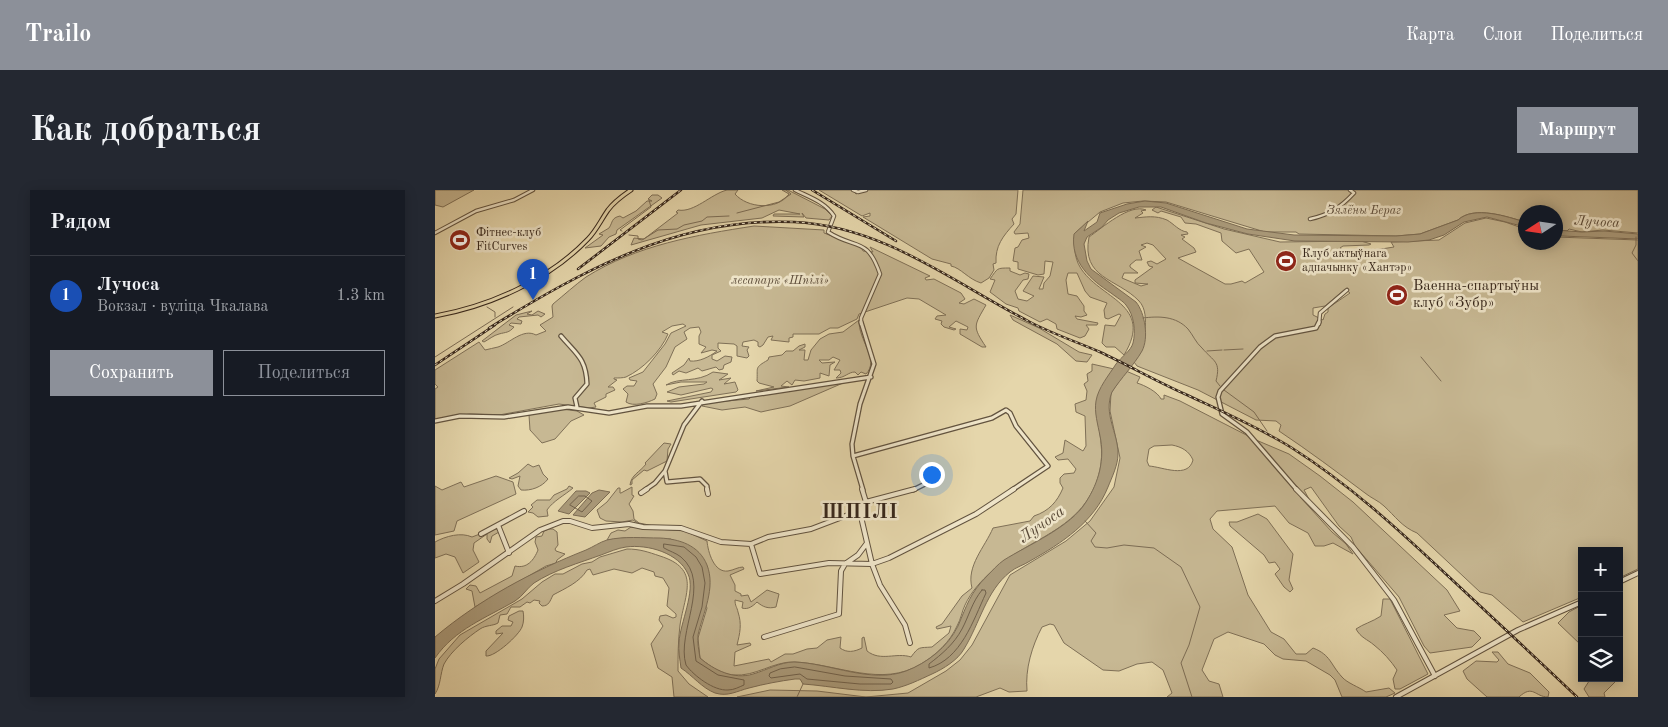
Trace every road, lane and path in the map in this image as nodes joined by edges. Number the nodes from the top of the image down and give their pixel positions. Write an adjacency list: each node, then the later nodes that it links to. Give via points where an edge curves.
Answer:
1 (533, 190): 10 (street, via 514,200 479,209)
2 (627, 190): 8 (main road)
3 (631, 190): 8 (main road)
4 (795, 190): 14 (street, via 833,213 827,230 830,234 868,249 873,255 880,274 861,318 874,364)
5 (853, 190): 6 (street)
6 (866, 190)
7 (1350, 190): 9 (street, via 1354,193 1338,210)
8 (606, 211): 12 (main road, via 591,236 521,286 473,308)
9 (1310, 219)
10 (435, 234)
11 (1347, 290): 39 (street, via 1321,313 1316,328 1275,336 1260,347 1220,391 1220,411 1247,432 1297,490 1353,547 1394,600)
12 (435, 315)
13 (561, 336): 16 (street, via 582,356 586,368 587,384 575,398)
14 (871, 378): 15 (street); 18 (street, via 860,404)
15 (702, 401): 16 (street, via 609,413); 19 (street, via 684,425)
16 (578, 408): 17 (street, via 489,418 460,416)
17 (435, 421)
18 (853, 456): 23 (street); 32 (street, via 993,418 1006,410 1048,466 968,518)
19 (665, 471): 21 (street); 22 (street, via 667,482 700,479 707,486)
20 (933, 480): 23 (street, via 908,492)
21 (641, 493)
22 (707, 494)
23 (865, 502): 24 (street)
24 (861, 510): 28 (street); 29 (street, via 811,529)
25 (524, 511): 26 (street)
26 (498, 525): 27 (street); 30 (street)
27 (481, 534)
28 (867, 543): 31 (street); 32 (street)
29 (751, 544): 30 (street, via 721,542 681,528 629,524 592,528 563,521 540,530); 31 (street, via 760,574 829,563)
30 (509, 553): 35 (street)
31 (845, 564): 32 (street); 37 (street, via 841,572 839,614)
32 (872, 564): 38 (street, via 879,585 905,624)
33 (1638, 573): 34 (street)
34 (1623, 580)
35 (435, 601)
36 (1578, 604): 39 (street, via 1518,630)
37 (763, 637)
38 (910, 643)
39 (1435, 676): 40 (street)
40 (1396, 697)

